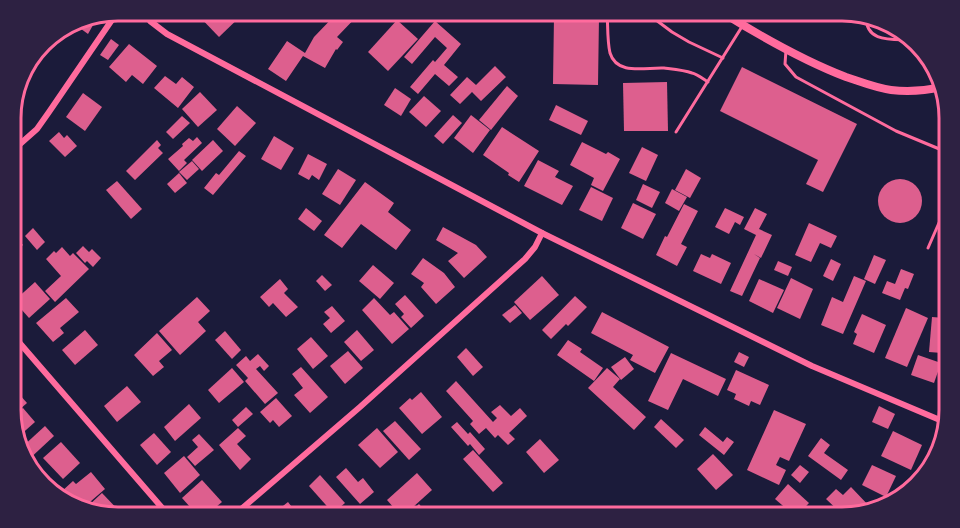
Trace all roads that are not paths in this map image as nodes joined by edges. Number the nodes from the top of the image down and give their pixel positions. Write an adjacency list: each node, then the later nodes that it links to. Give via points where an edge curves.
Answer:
1 (150, 21): 16 (street, via 167,34)
2 (608, 21): 10 (lane, via 610,52 618,64 632,69 665,68 692,73)
3 (658, 21): 9 (lane)
4 (737, 21): 7 (street)
5 (745, 21): 7 (lane)
6 (110, 22): 13 (street, via 37,129)
7 (743, 25): 8 (street); 9 (lane)
8 (786, 50): 11 (street, via 832,72 888,89); 14 (lane, via 785,64 796,77 896,131)
9 (723, 58): 10 (lane)
10 (708, 82): 12 (lane)
11 (934, 89)
12 (676, 132)
13 (21, 143)
14 (939, 149)
15 (939, 223): 17 (lane)
16 (542, 234): 19 (street, via 812,366); 21 (street, via 525,260)
17 (928, 248)
18 (21, 345): 20 (street)
19 (938, 419)
20 (161, 507)
21 (245, 507)

